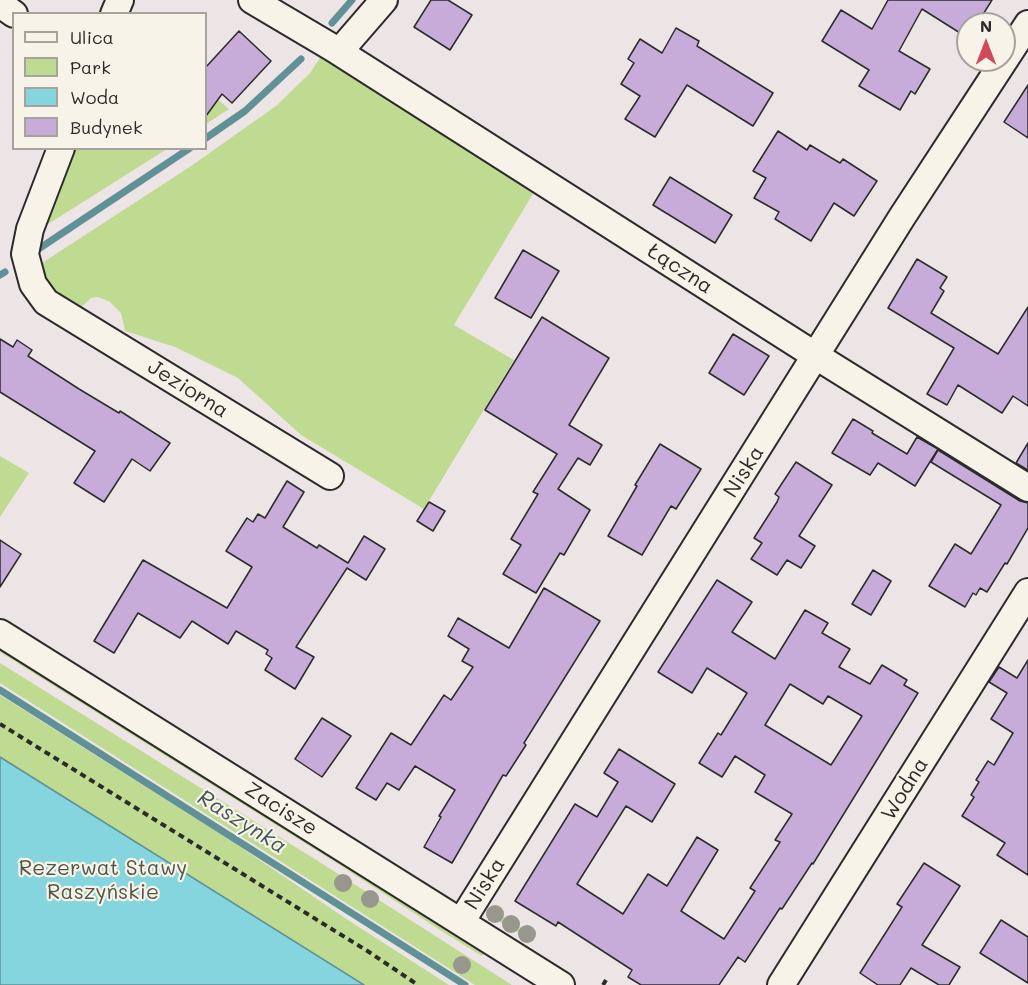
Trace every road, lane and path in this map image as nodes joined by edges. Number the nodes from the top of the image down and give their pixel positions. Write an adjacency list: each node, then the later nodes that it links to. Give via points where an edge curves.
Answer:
1 (252, 0): 4 (street, Łączna)
2 (384, 0): 4 (street)
3 (1026, 32): 6 (street, Niska, via 902,217)
4 (336, 50): 6 (street, Łączna)
5 (60, 150): 7 (street, Jeziorna, via 30,229 25,254 33,284 46,302)
6 (816, 356): 8 (street, Łączna); 12 (street, Niska)
7 (330, 476)
8 (1028, 488)
9 (1028, 592): 15 (street, Wodna)
10 (0, 633): 12 (street, Zacisze)
11 (0, 724): 13 (path)
12 (461, 922): 14 (street, Zacisze)
13 (418, 985)
14 (561, 985)
15 (781, 985)

